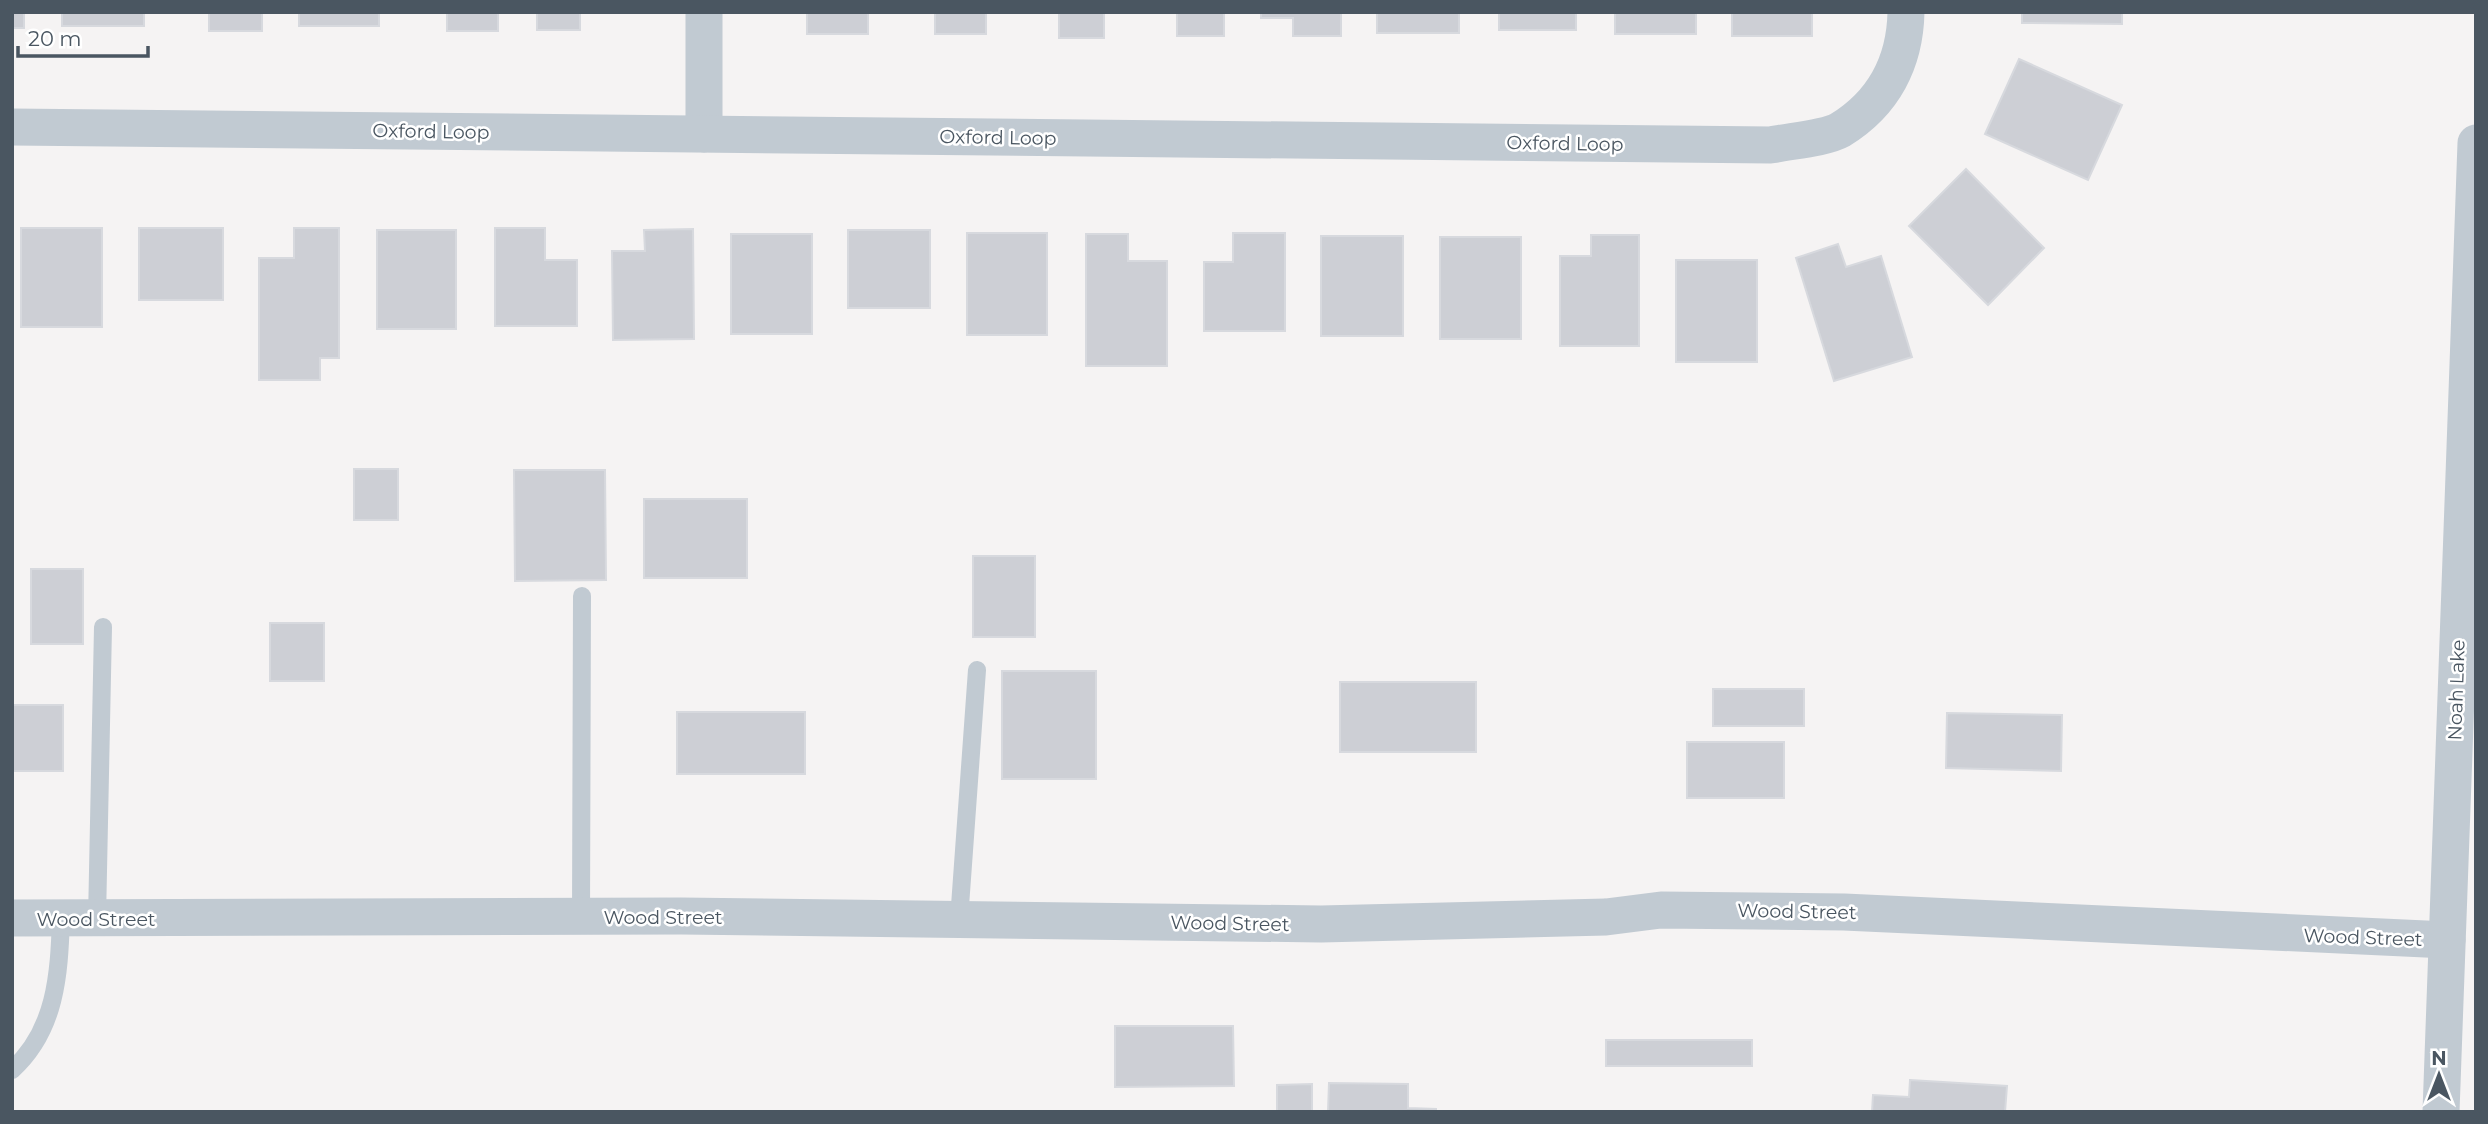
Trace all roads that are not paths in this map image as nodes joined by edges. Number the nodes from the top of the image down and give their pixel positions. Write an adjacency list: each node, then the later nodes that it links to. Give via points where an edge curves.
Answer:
1 (704, 12): 4 (street)
2 (1906, 12): 4 (street, Oxford Loop, via 1905,41 1885,92 1839,131 1772,145)
3 (12, 127): 4 (street, Oxford Loop)
4 (704, 134)
5 (2476, 143): 14 (street, Noah Lake)
6 (582, 596): 9 (lane)
7 (103, 627): 12 (lane)
8 (977, 670): 13 (lane)
9 (581, 917): 12 (street, Wood Street); 13 (street, Wood Street)
10 (12, 918): 11 (street, Wood Street)
11 (61, 919): 12 (street, Wood Street); 15 (lane, via 51,1009 37,1043)
12 (97, 920)
13 (959, 920): 14 (street, Wood Street, via 1321,924 1606,917 1661,909 1844,912)
14 (2447, 940): 16 (street, Noah Lake)
15 (12, 1070)
16 (2441, 1112)

